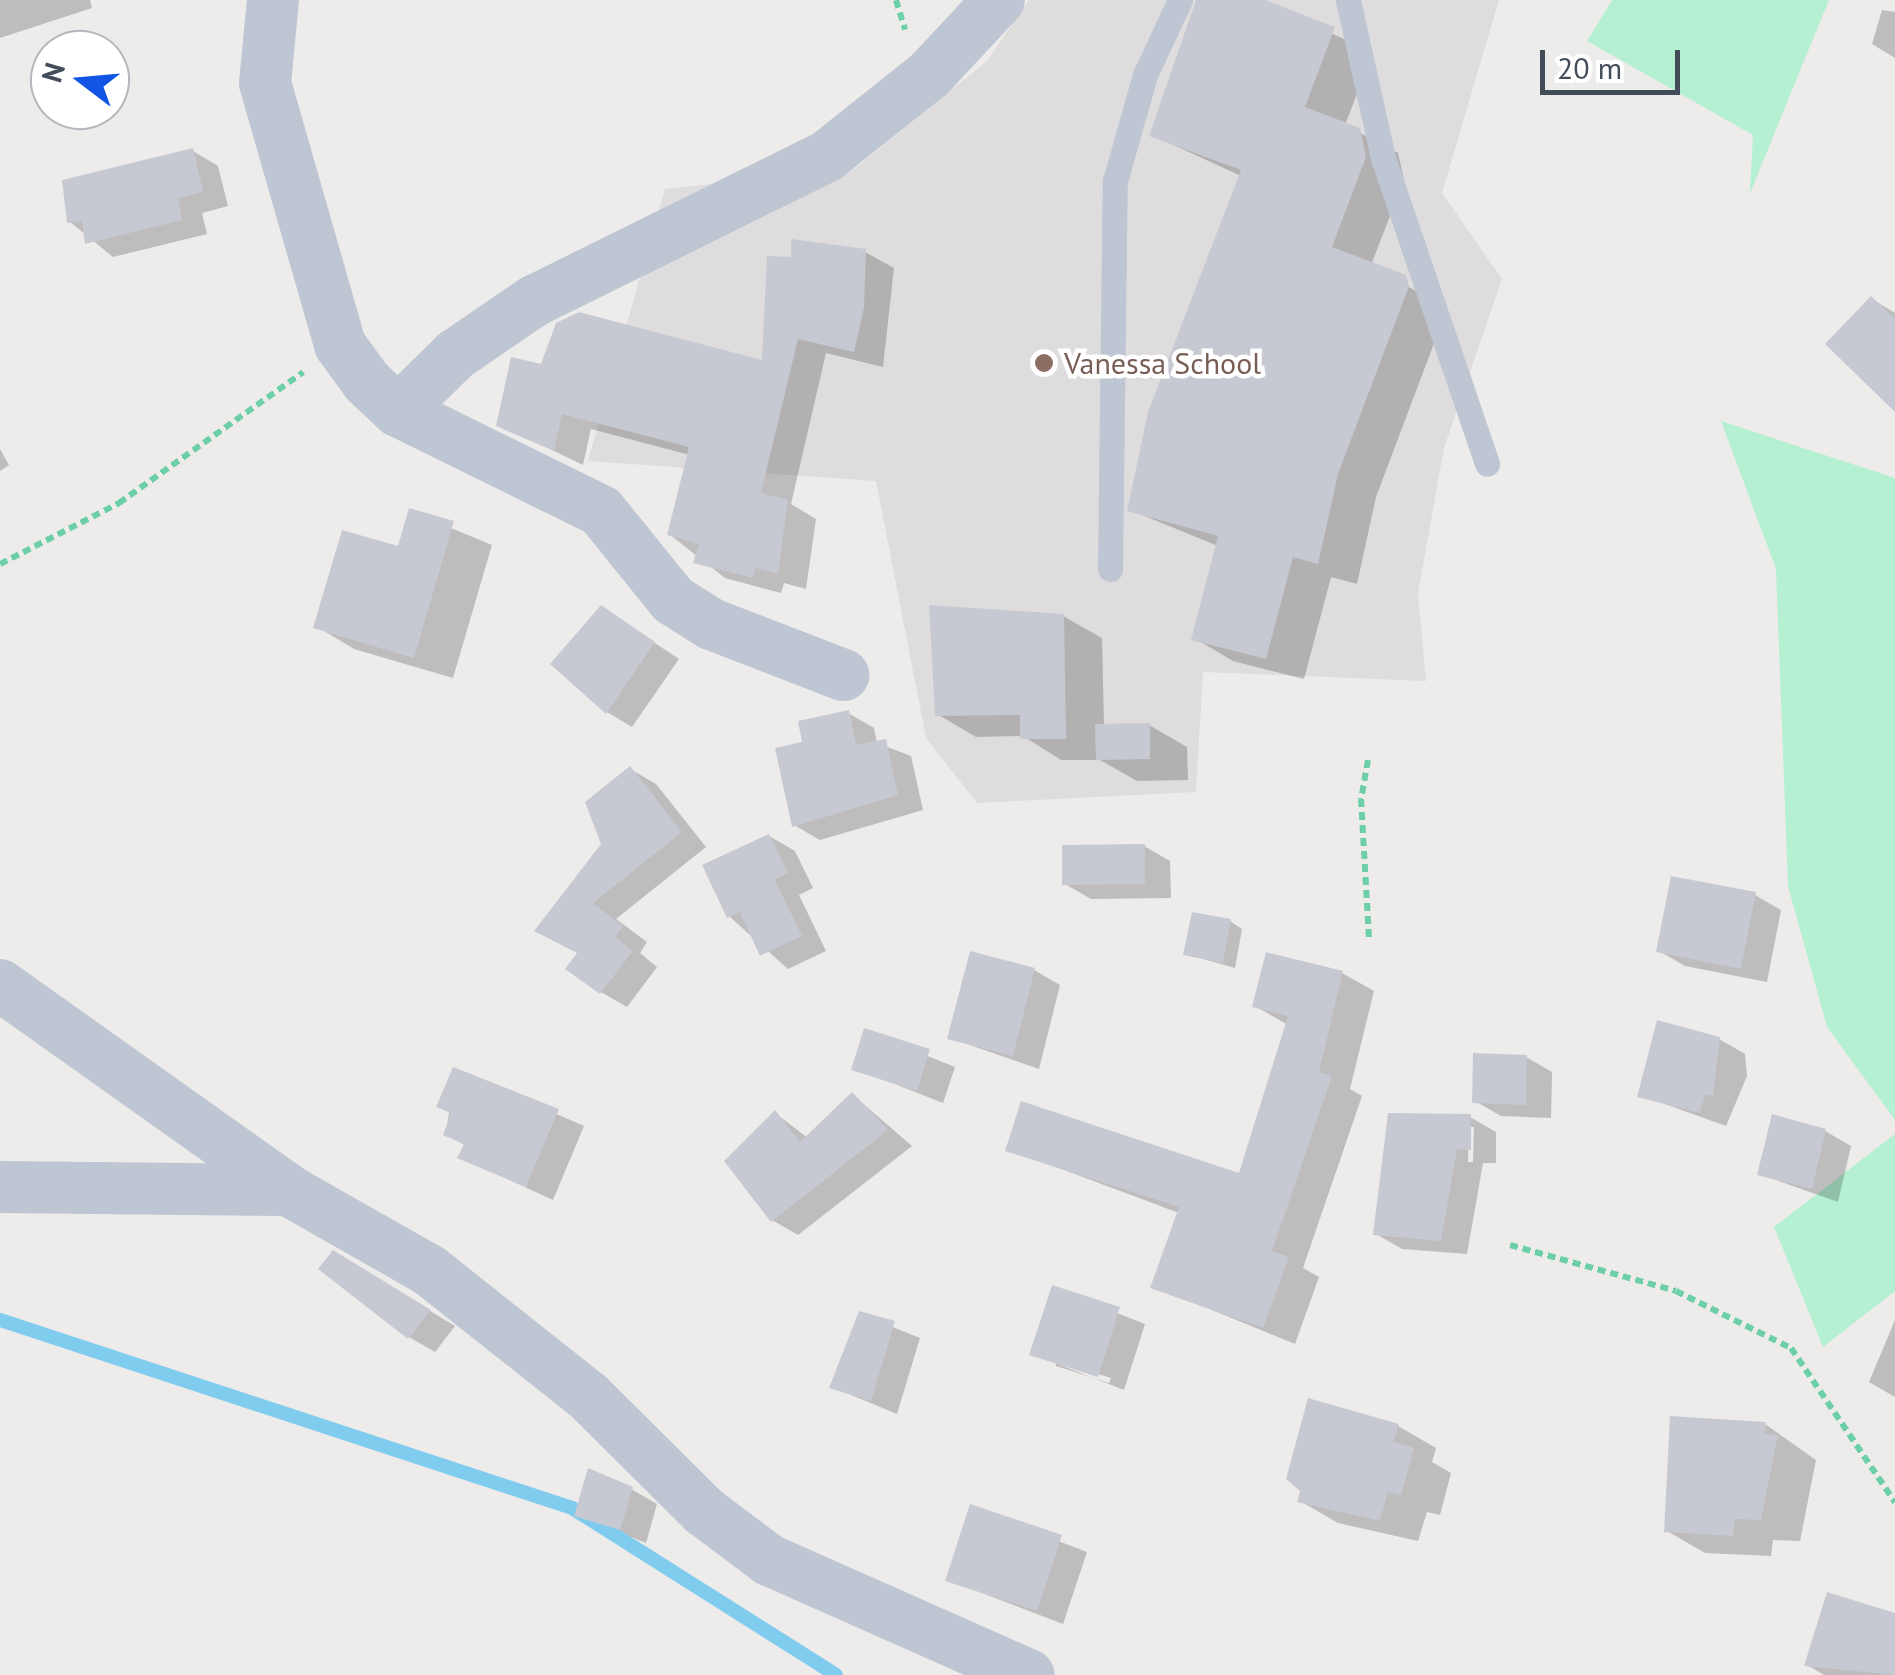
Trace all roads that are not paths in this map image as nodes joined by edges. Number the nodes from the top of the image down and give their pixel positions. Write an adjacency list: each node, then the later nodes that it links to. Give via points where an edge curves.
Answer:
1 (272, 0): 5 (street, via 265,82 340,345)
2 (999, 0): 5 (street, via 930,74 827,156 534,300 455,355)
3 (1180, 0): 7 (lane, via 1145,75 1114,181)
4 (1348, 0): 6 (lane, via 1407,238)
5 (398, 412): 8 (street, via 601,510 673,600 710,624)
6 (1487, 464)
7 (1110, 569)
8 (842, 675)
9 (0, 985): 11 (street)
10 (0, 1187): 11 (street)
11 (288, 1190): 12 (street, via 429,1270 588,1396 704,1512 769,1560)
12 (1030, 1675)

